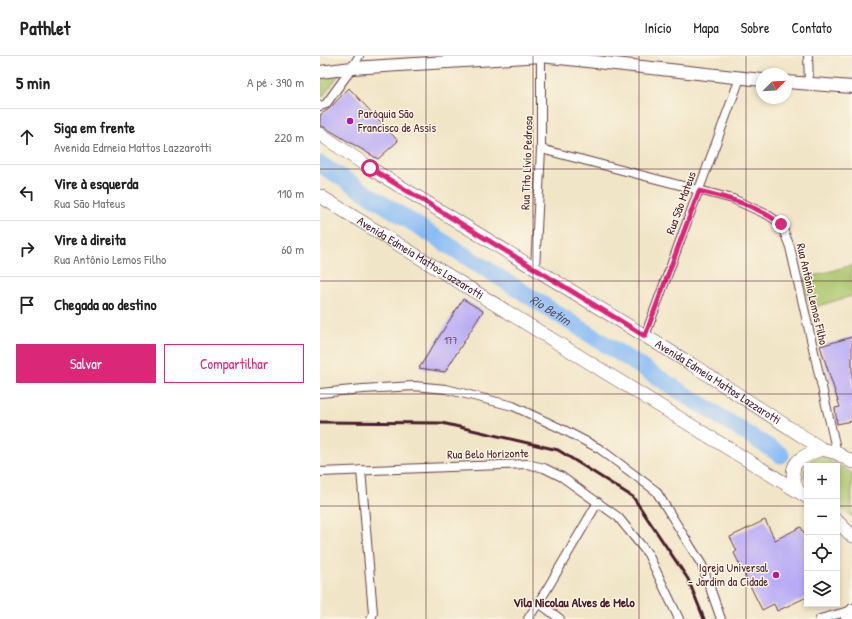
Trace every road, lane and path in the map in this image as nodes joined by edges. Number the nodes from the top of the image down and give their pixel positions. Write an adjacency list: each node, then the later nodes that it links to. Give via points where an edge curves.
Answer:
1 (359, 56): 4 (street)
2 (541, 56): 4 (street); 6 (street); 13 (street, Rua Tito Lívio Pedrosa)
3 (808, 56): 9 (street)
4 (353, 62): 5 (street); 11 (street, via 326,104)
5 (320, 72)
6 (740, 78): 7 (street); 14 (street, Rua São Mateus)
7 (756, 79)
8 (792, 82): 9 (street)
9 (809, 83): 10 (street)
10 (852, 87)
11 (320, 106)
12 (320, 134): 16 (main road, Avenida Edmeia Mattos Lazzarotti, via 370,168)
13 (541, 149): 14 (street, Rua Antônio Lemos Filho); 16 (street, Rua Tito Lívio Pedrosa)
14 (699, 191): 17 (street, Rua São Mateus); 20 (street, Rua Antônio Lemos Filho, via 733,199 781,224 790,247)
15 (320, 196): 24 (main road, Avenida Edmeia Mattos Lazzarotti)
16 (535, 270): 17 (main road, Avenida Edmeia Mattos Lazzarotti)
17 (645, 336): 19 (main road, Avenida Edmeia Mattos Lazzarotti)
18 (320, 393): 35 (street, via 414,386 446,389 513,406 600,449 656,491 702,564)
19 (822, 449): 20 (main road, Avenida Edmeia Mattos Lazzarotti); 24 (main road, via 796,464 794,483)
20 (837, 453): 21 (main road, Avenida Edmeia Mattos Lazzarotti)
21 (852, 462)
22 (361, 470): 23 (street, Rua Belo Horizonte); 25 (street, Rua Belo Horizonte, via 527,464 544,468); 31 (street, via 373,613)
23 (320, 472)
24 (802, 494)
25 (598, 502): 28 (street); 34 (street, Rua Belo Horizonte, via 618,517 648,554)
26 (840, 524): 27 (main road)
27 (852, 536)
28 (538, 602): 32 (street); 33 (street)
29 (852, 608): 36 (street)
30 (852, 612): 37 (street)
31 (370, 619)
32 (528, 619)
33 (560, 619)
34 (679, 619)
35 (721, 619)
36 (820, 619)
37 (847, 619)

